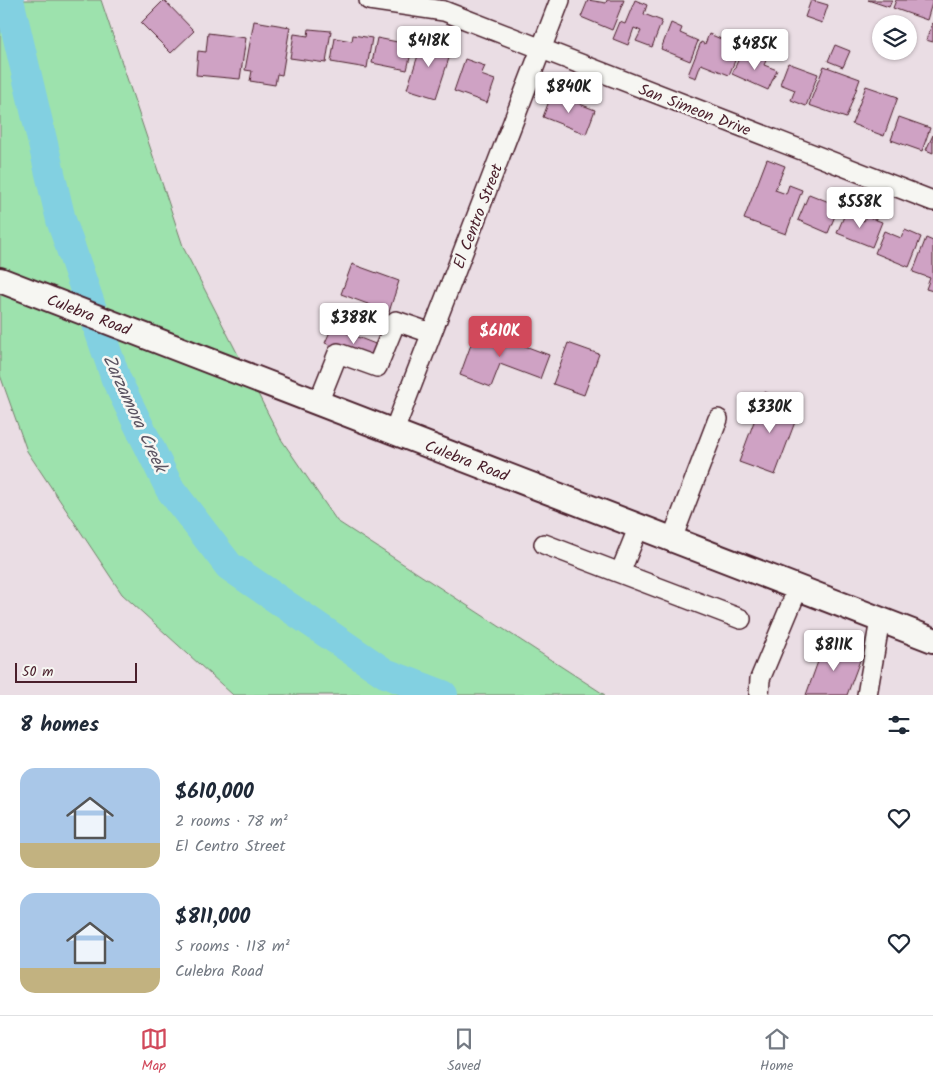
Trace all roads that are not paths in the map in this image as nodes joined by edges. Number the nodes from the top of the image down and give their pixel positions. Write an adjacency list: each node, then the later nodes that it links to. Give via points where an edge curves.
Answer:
1 (369, 0): 3 (street, San Simeon Drive, via 444,11)
2 (560, 0): 3 (street, El Centro Street)
3 (540, 49): 4 (street, San Simeon Drive); 6 (street, El Centro Street)
4 (933, 201)
5 (0, 280): 7 (main road, Culebra Road)
6 (431, 333): 7 (street, via 396,321 378,367 338,353); 9 (street, El Centro Street)
7 (318, 403): 9 (main road, Culebra Road)
8 (718, 419): 11 (street)
9 (394, 431): 10 (main road, Culebra Road)
10 (639, 526): 11 (main road, Culebra Road); 13 (street)
11 (672, 539): 14 (main road, Culebra Road)
12 (544, 544): 13 (street)
13 (620, 573): 15 (street)
14 (798, 588): 16 (main road, Culebra Road); 18 (street)
15 (741, 619)
16 (880, 620): 17 (main road, Culebra Road); 19 (street)
17 (933, 640)
18 (760, 687)
19 (867, 695)

